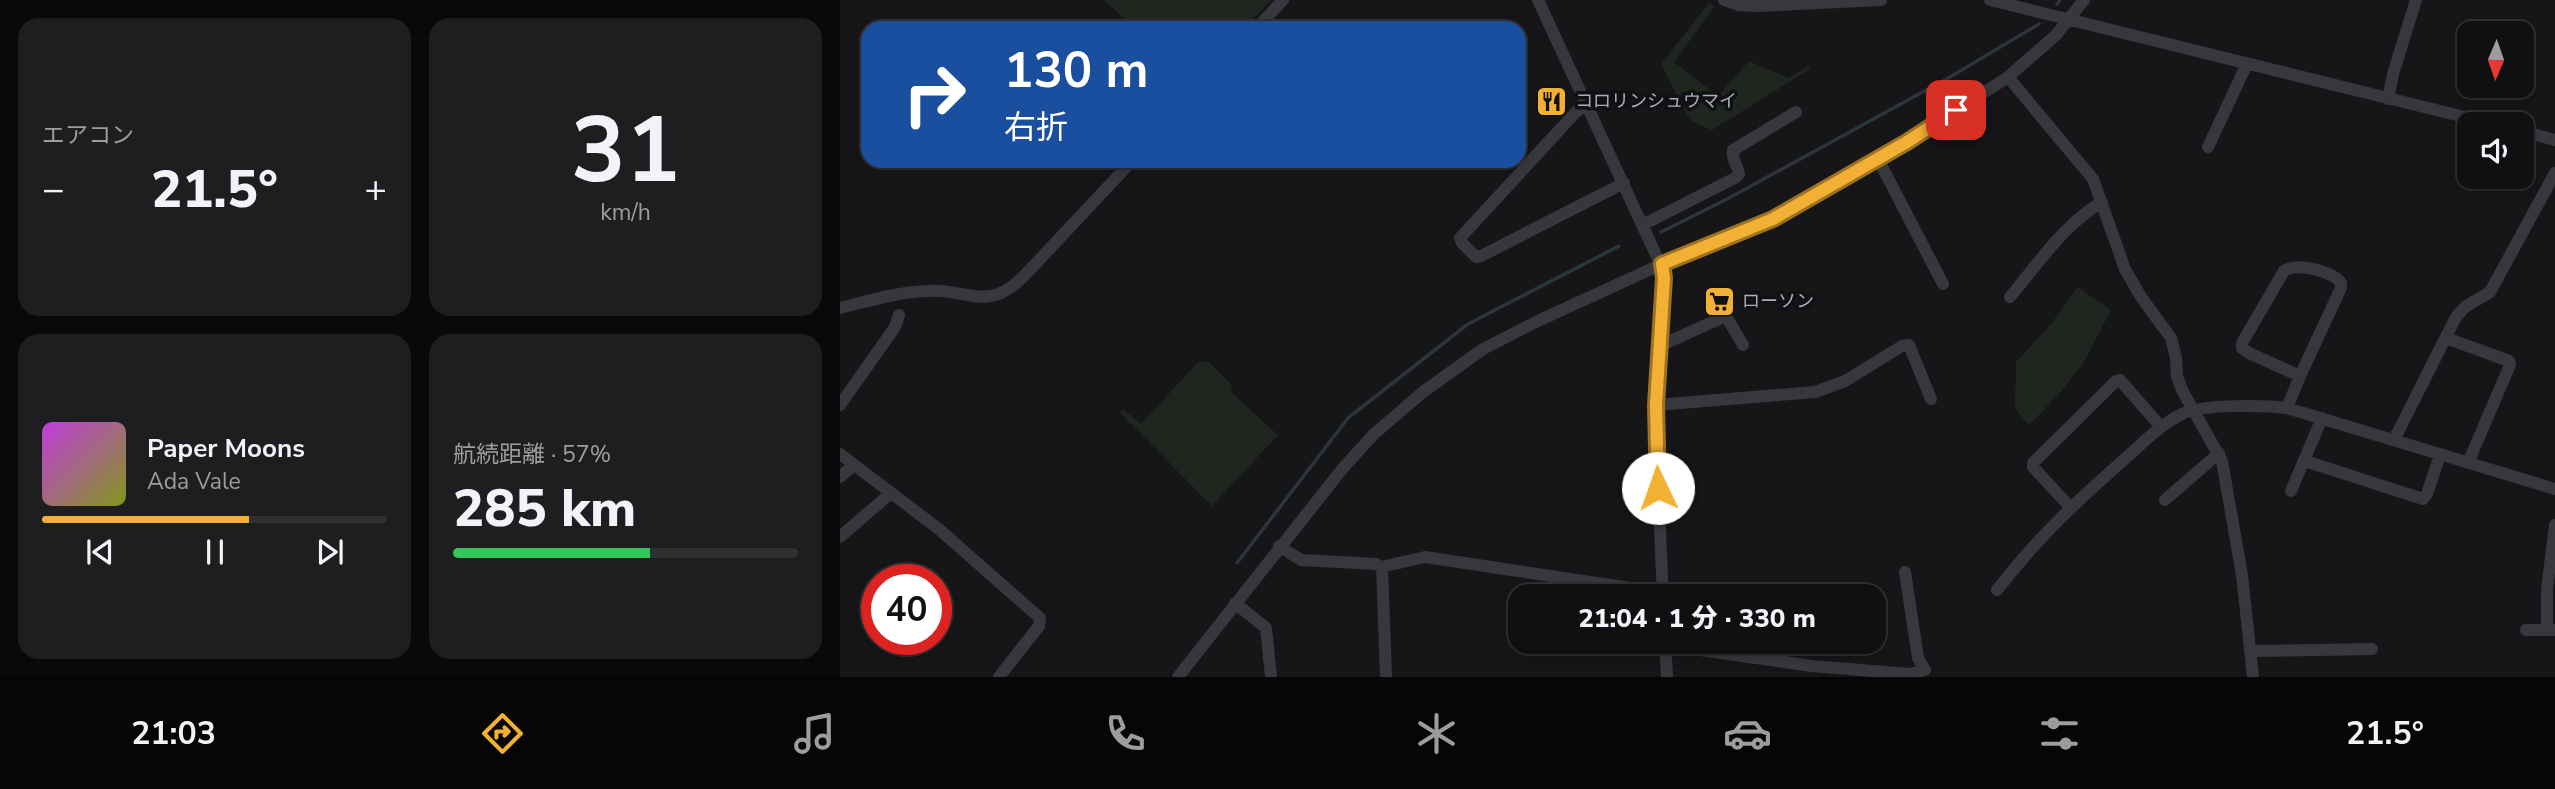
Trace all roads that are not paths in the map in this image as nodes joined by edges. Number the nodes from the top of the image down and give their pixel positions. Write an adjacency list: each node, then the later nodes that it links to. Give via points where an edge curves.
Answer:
1 (1283, 0): 11 (street)
2 (1538, 0): 15 (street)
3 (1724, 0): 9 (street)
4 (1881, 0): 9 (street, via 1758,6)
5 (1990, 0): 8 (street)
6 (2084, 0): 10 (street)
7 (2417, 0): 14 (street)
8 (2007, 1): 10 (street)
9 (1740, 2)
10 (2068, 20): 12 (street); 13 (street)
11 (1264, 21)
12 (2247, 64): 14 (street); 20 (street)
13 (2008, 77): 21 (street); 27 (street, via 2085,166)
14 (2388, 99): 17 (street)
15 (1586, 105): 22 (street); 26 (street)
16 (1796, 112): 28 (street, via 1733,150 1739,174 1735,178)
17 (2457, 115)
18 (2534, 134): 19 (street)
19 (2555, 140)
20 (2208, 147)
21 (1878, 159): 29 (street, via 1773,219); 30 (street)
22 (1526, 166)
23 (1125, 168): 32 (street, via 1007,290 983,298 924,290)
24 (1524, 168): 26 (street, via 1460,238 1476,257)
25 (2555, 173): 34 (street, via 2493,286 2459,312)
26 (1624, 183): 28 (street)
27 (2102, 202): 31 (street, via 2063,235); 42 (street, via 2129,277 2174,343 2178,381)
28 (1644, 224): 29 (street)
29 (1662, 264): 36 (street); 60 (street, via 1483,349 1423,392 1359,450)
30 (1943, 284)
31 (2010, 297)
32 (840, 308)
33 (899, 315): 39 (street)
34 (2446, 338): 45 (street); 50 (street, via 2510,365)
35 (1743, 345): 36 (street, via 1726,316)
36 (1659, 346): 40 (street)
37 (2300, 376): 37 (street, via 2342,288 2334,276 2293,267 2284,271 2242,348); 41 (street)
38 (1931, 399): 40 (street, via 1909,345 1815,393)
39 (840, 405)
40 (1656, 405): 64 (street)
41 (2287, 408): 42 (street); 43 (street)
42 (2193, 411): 44 (street); 46 (street)
43 (2322, 418): 45 (street); 49 (street)
44 (2161, 427): 57 (street); 57 (street, via 2120,380 2116,381 2033,463)
45 (2394, 440): 48 (street)
46 (2219, 453): 56 (street); 70 (street, via 2233,519)
47 (840, 454): 51 (street)
48 (2440, 454): 49 (street, via 2423,499); 50 (street)
49 (2305, 461): 54 (street)
50 (2468, 463): 53 (street)
51 (854, 465): 52 (street); 55 (street)
52 (840, 477)
53 (2555, 489)
54 (2291, 491)
55 (891, 493): 59 (street); 73 (street, via 1040,618 1039,626)
56 (2165, 500)
57 (2070, 507): 65 (street)
58 (2555, 526): 68 (street, via 2547,589)
59 (840, 537)
60 (1279, 546): 61 (street, via 1301,560); 66 (street)
61 (1381, 567): 63 (street, via 1425,557); 76 (street)
62 (1905, 572): 72 (street, via 1918,658 1925,670 1919,673 1792,664)
63 (1594, 584)
64 (1663, 584)
65 (1997, 590)
66 (1235, 603): 74 (street); 75 (street, via 1266,628)
67 (2526, 630): 68 (street)
68 (2551, 630)
69 (2372, 649): 70 (street)
70 (2250, 651): 78 (street)
71 (1666, 654): 77 (street)
72 (1728, 654)
73 (999, 677)
74 (1178, 677)
75 (1271, 677)
76 (1386, 677)
77 (1667, 677)
78 (2253, 677)

